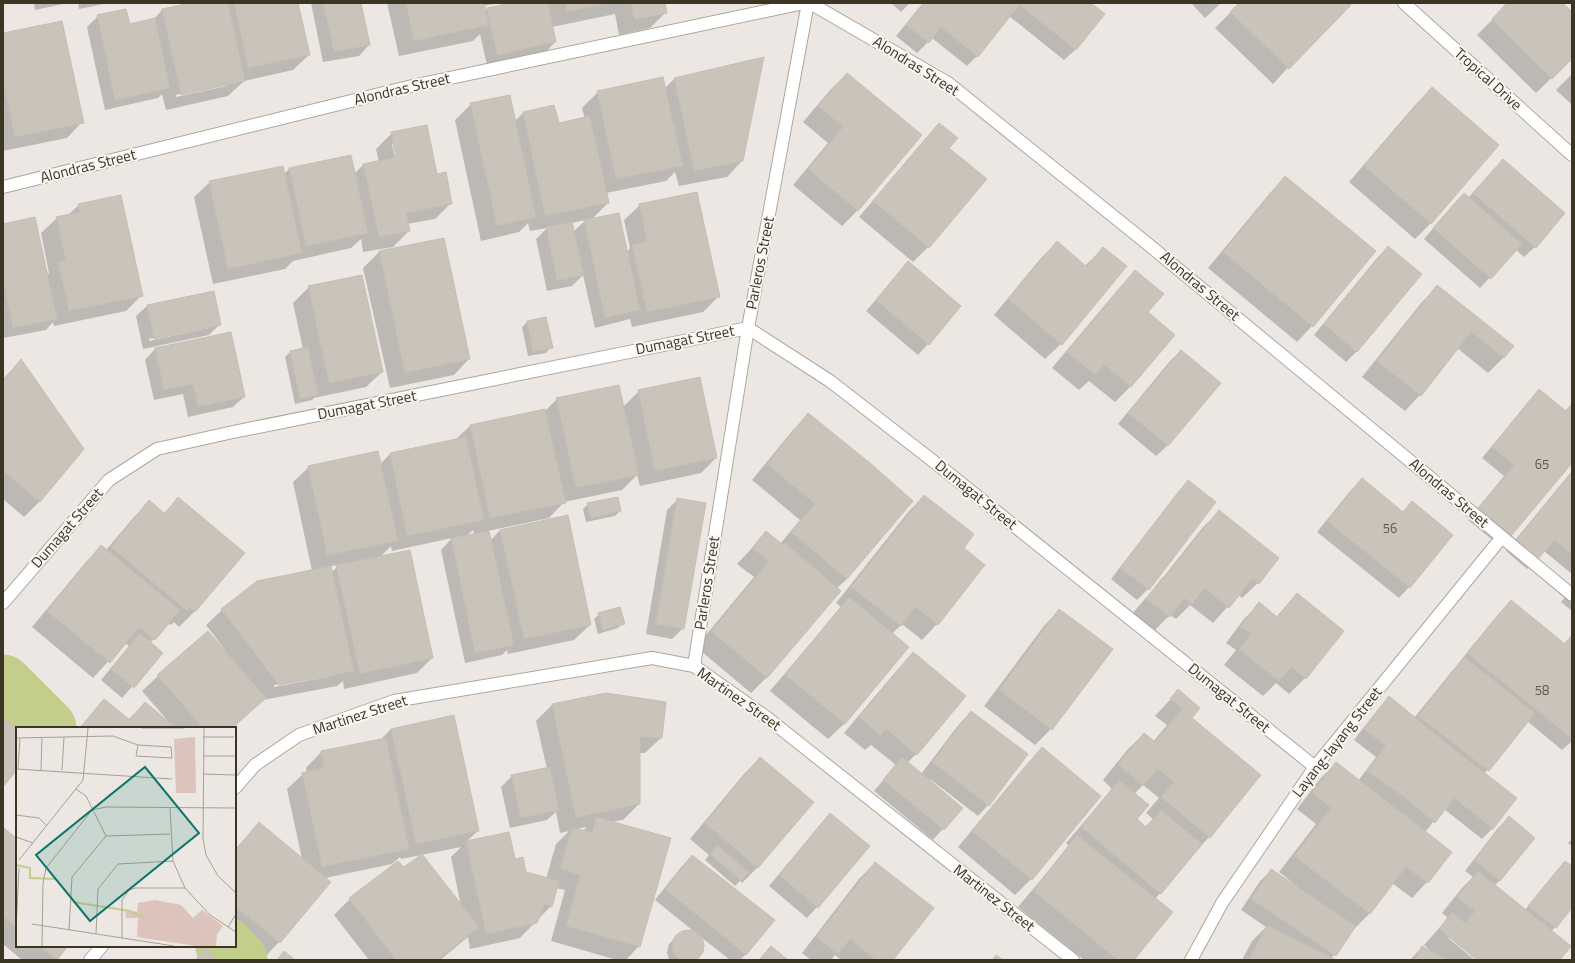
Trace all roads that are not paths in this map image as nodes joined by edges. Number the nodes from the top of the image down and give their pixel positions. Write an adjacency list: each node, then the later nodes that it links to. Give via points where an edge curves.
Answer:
1 (804, 3): 5 (street, Alondras Street, via 412,86)
2 (809, 3): 6 (street, Parleros Street); 7 (street, Alondras Street, via 948,83 1149,244)
3 (1404, 3): 4 (street, Tropical Drive)
4 (1572, 155)
5 (3, 187)
6 (748, 328): 9 (street, Dumagat Street, via 157,449 109,480); 10 (street, Parleros Street); 11 (street, Dumagat Street, via 830,381)
7 (1502, 537): 8 (street, Alondras Street); 11 (street, Layang-layang Street)
8 (1572, 595)
9 (3, 603)
10 (694, 666): 12 (street, Martinez Street, via 652,658 394,701 299,735 255,765); 15 (street, Martinez Street, via 766,717)
11 (1315, 767): 16 (street, Layang-layang Street, via 1222,904)
12 (236, 787)
13 (101, 947): 14 (street)
14 (90, 960)
15 (1073, 960)
16 (1191, 960)

